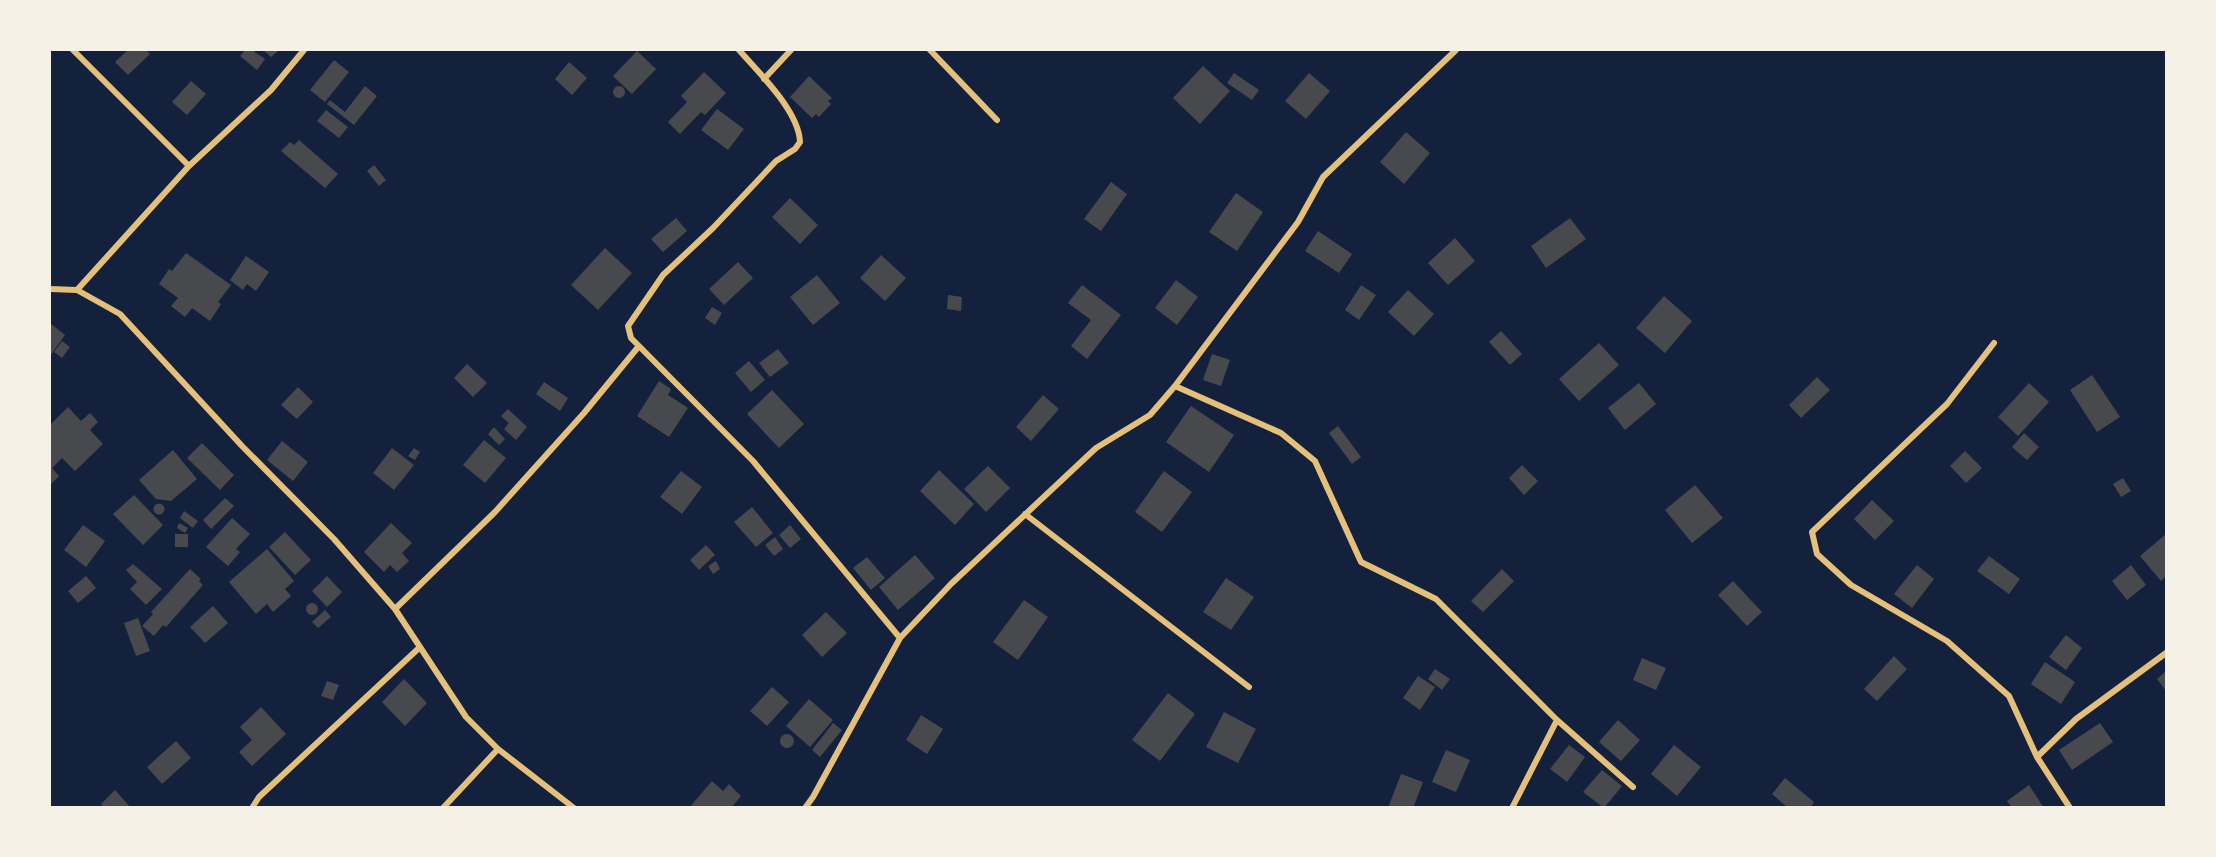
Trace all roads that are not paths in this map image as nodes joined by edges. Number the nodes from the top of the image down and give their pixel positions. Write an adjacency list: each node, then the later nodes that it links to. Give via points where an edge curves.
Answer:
1 (73, 50): 9 (street)
2 (304, 50): 9 (street, via 271,90)
3 (739, 50): 7 (street)
4 (791, 50): 7 (street)
5 (930, 50): 8 (street)
6 (1456, 50): 14 (street, via 1323,177 1298,222)
7 (764, 79): 13 (street, via 793,117 800,142 776,161 663,275 628,326 631,338)
8 (998, 120)
9 (189, 166): 11 (street)
10 (50, 289): 11 (street)
11 (77, 290): 16 (street, via 120,314 334,539)
12 (1994, 343): 23 (street, via 1947,404 1812,532 1817,554 1851,585 1947,641 2009,696)
13 (639, 346): 16 (street, via 503,504); 17 (street, via 753,461)
14 (1175, 386): 15 (street, via 1150,415 1096,448); 21 (street, via 1281,433 1315,461 1362,562 1436,599)
15 (1025, 514): 17 (street); 20 (street)
16 (395, 609): 18 (street)
17 (900, 638): 28 (street)
18 (419, 648): 22 (street, via 465,717); 25 (street)
19 (2166, 653): 23 (street, via 2076,718)
20 (1249, 687)
21 (1557, 720): 24 (street); 29 (street)
22 (498, 749): 26 (street); 27 (street)
23 (2037, 757): 30 (street)
24 (1633, 787)
25 (252, 807)
26 (443, 807)
27 (574, 807)
28 (805, 807)
29 (1512, 807)
30 (2070, 807)

